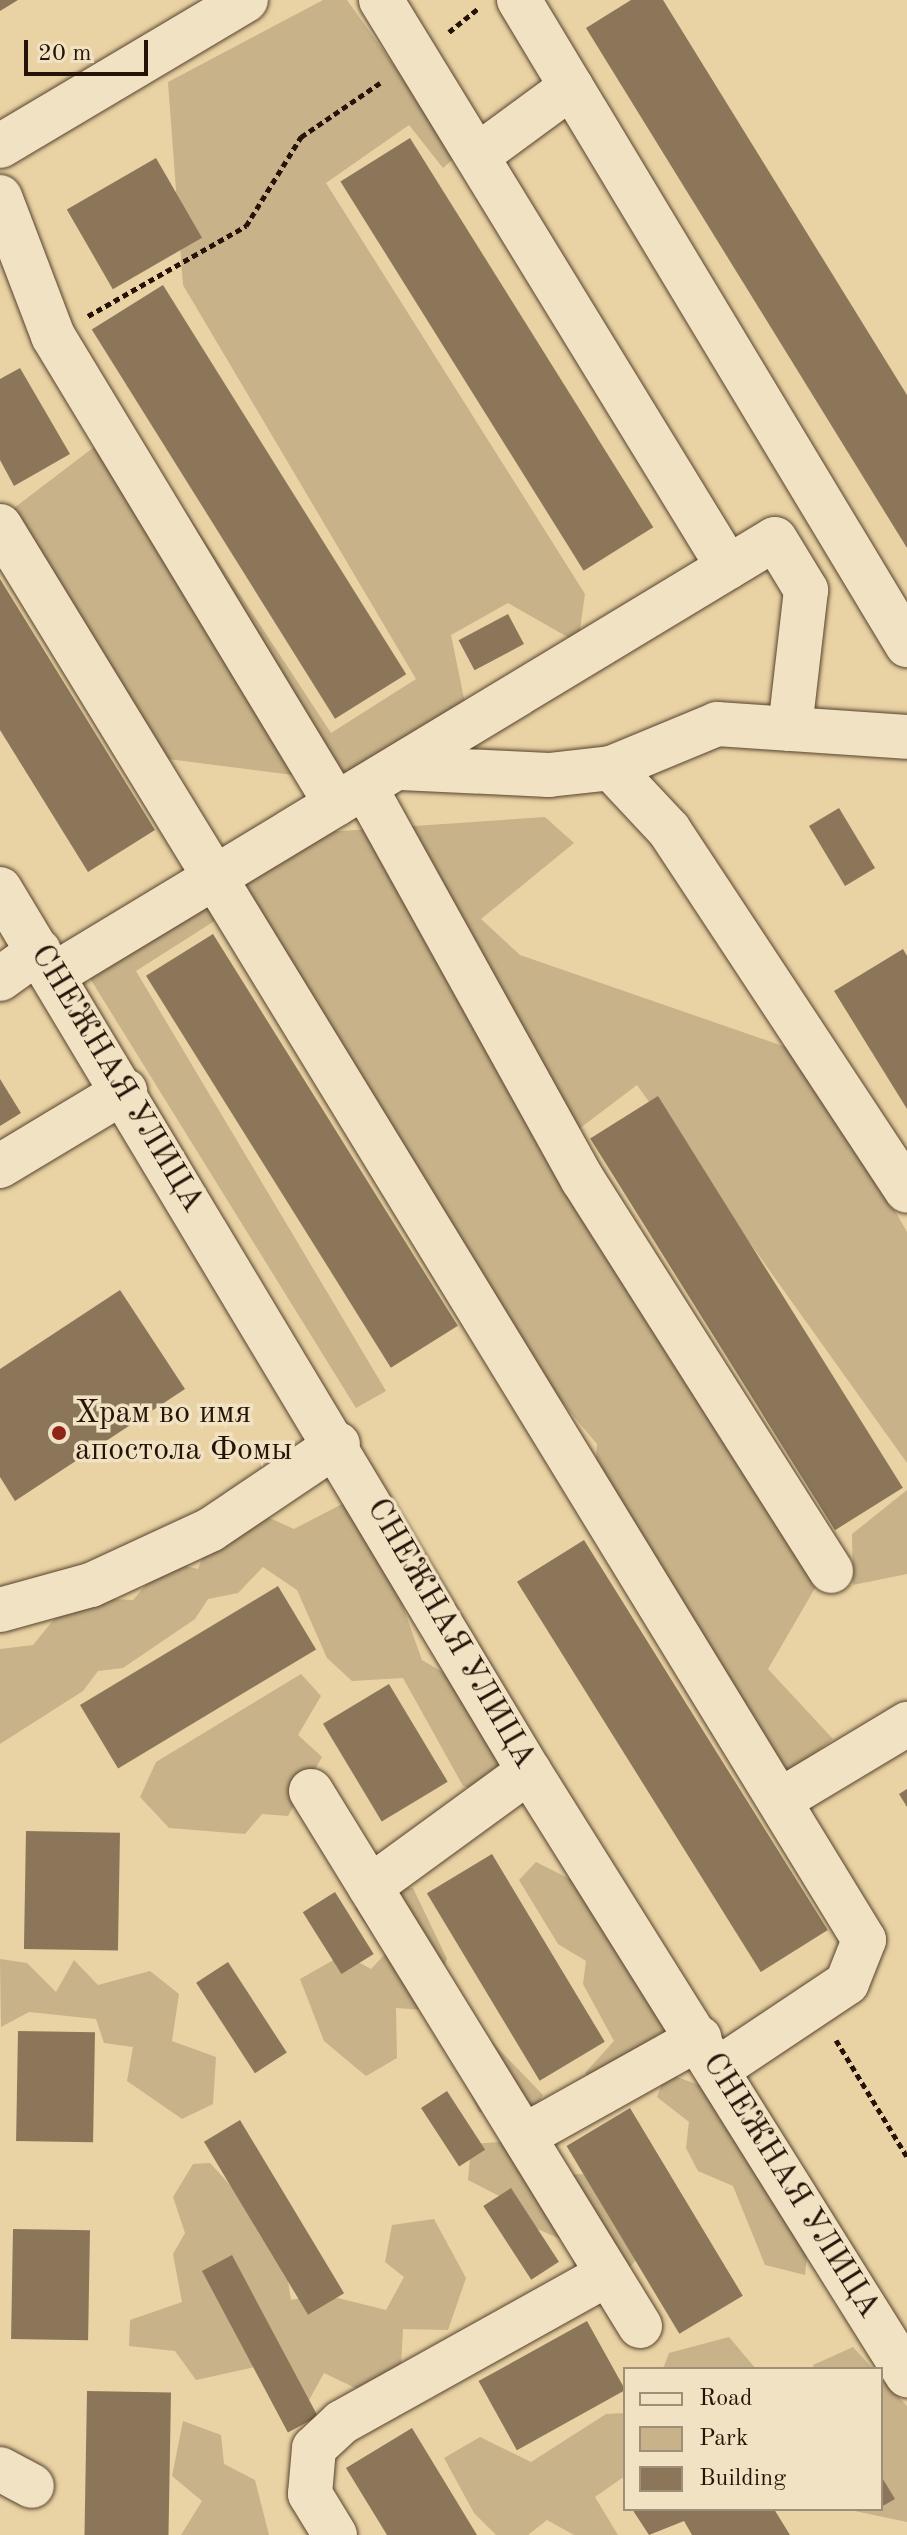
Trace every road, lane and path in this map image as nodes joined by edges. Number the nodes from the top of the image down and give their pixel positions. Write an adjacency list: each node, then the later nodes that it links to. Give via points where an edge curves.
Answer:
1 (246, 0): 6 (street)
2 (381, 0): 4 (street)
3 (519, 0): 5 (street)
4 (416, 58): 7 (street); 9 (path, via 301,137 246,226)
5 (571, 87): 7 (street); 12 (street)
6 (0, 146)
7 (477, 156): 11 (street)
8 (0, 197): 9 (street)
9 (53, 336): 16 (street)
10 (0, 526): 17 (street)
11 (728, 567): 13 (street, via 775,539 806,590); 16 (street)
12 (907, 645)
13 (790, 729): 14 (street); 15 (street, via 717,724)
14 (907, 737)
15 (611, 768): 16 (street); 23 (street, via 669,830)
16 (368, 787): 17 (street); 25 (street, via 583,1180)
17 (215, 873): 19 (street); 30 (street)
18 (0, 889): 19 (street, СНЕЖНАЯ УЛИЦА)
19 (46, 963): 20 (street); 21 (street, СНЕЖНАЯ УЛИЦА)
20 (0, 979)
21 (125, 1091): 22 (street); 24 (street, СНЕЖНАЯ УЛИЦА)
22 (0, 1166)
23 (907, 1191)
24 (338, 1444): 26 (street, via 210,1530 91,1585); 28 (street, СНЕЖНАЯ УЛИЦА)
25 (831, 1571)
26 (0, 1610)
27 (907, 1724): 30 (street)
28 (529, 1771): 31 (street); 33 (street, СНЕЖНАЯ УЛИЦА)
29 (311, 1791): 31 (street)
30 (784, 1798): 32 (street, via 864,1940 847,1983)
31 (370, 1887): 34 (street)
32 (814, 2005): 33 (street); 35 (path)
33 (708, 2053): 34 (street); 38 (street, СНЕЖНАЯ УЛИЦА)
34 (524, 2136): 36 (street)
35 (907, 2157)
36 (608, 2274): 37 (street); 39 (street, via 342,2422 314,2448 310,2494)
37 (640, 2326)
38 (907, 2375)
39 (335, 2535)

